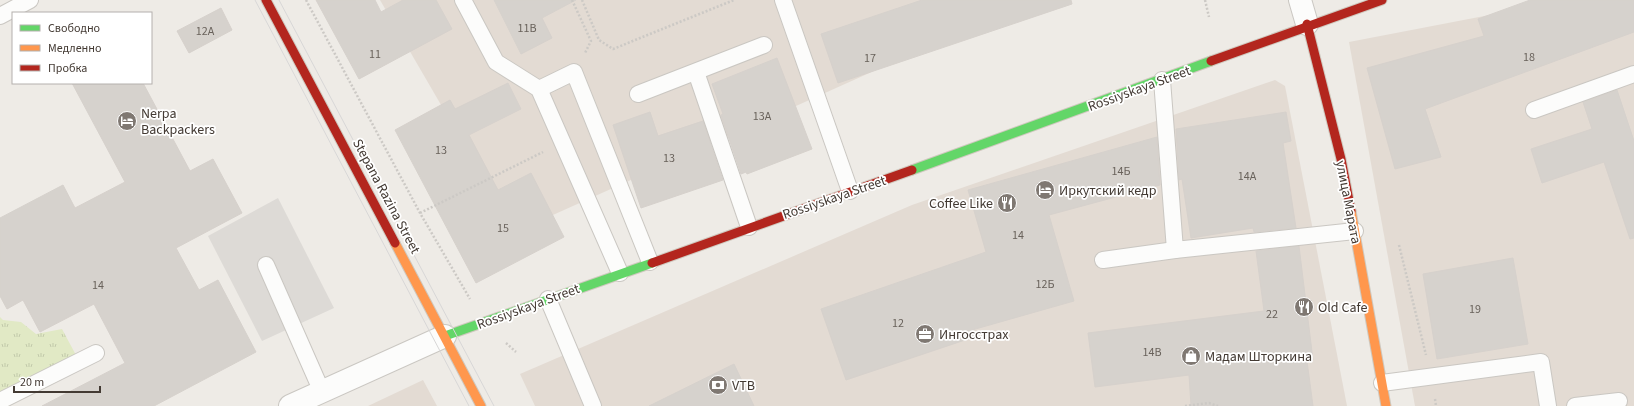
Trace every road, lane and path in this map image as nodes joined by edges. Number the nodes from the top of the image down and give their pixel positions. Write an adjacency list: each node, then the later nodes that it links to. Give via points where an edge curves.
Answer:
1 (30, 0): 12 (lane)
2 (266, 0): 36 (street, Stepana Razina Street)
3 (306, 0): 25 (path)
4 (463, 0): 20 (lane, via 496,62)
5 (572, 0): 16 (path, via 591,41)
6 (582, 0): 7 (path, via 599,40 613,49)
7 (734, 0)
8 (783, 0): 24 (lane)
9 (1206, 0): 13 (path)
10 (1300, 0): 14 (street, улица Марата)
11 (1382, 0): 14 (street, Rossiyskaya Street)
12 (0, 16)
13 (1209, 17)
14 (1307, 24): 19 (street, Rossiyskaya Street); 27 (street, улица Марата, via 1341,159)
15 (764, 44): 17 (lane)
16 (574, 72): 20 (lane); 31 (lane)
17 (696, 72): 21 (lane); 26 (lane)
18 (1634, 74): 22 (lane)
19 (1162, 80): 24 (street, Rossiyskaya Street); 29 (lane)
20 (539, 89): 23 (lane)
21 (638, 94)
22 (1534, 110)
23 (562, 143): 25 (path); 33 (lane)
24 (850, 191): 26 (street, Rossiyskaya Street)
25 (420, 213): 35 (path)
26 (749, 227): 31 (street, Rossiyskaya Street)
27 (1355, 231): 29 (lane); 40 (street, улица Марата)
28 (1399, 246): 39 (path)
29 (1174, 250): 30 (lane)
30 (1103, 260)
31 (650, 262): 33 (street, Rossiyskaya Street)
32 (266, 265): 41 (lane)
33 (620, 273): 34 (street, Rossiyskaya Street)
34 (548, 299): 35 (street, Rossiyskaya Street); 46 (lane)
35 (483, 322): 36 (street, Rossiyskaya Street); 37 (path)
36 (445, 336): 41 (street, Rossiyskaya Street); 45 (street, Stepana Razina Street)
37 (516, 352)
38 (96, 353): 42 (lane)
39 (1431, 377): 40 (lane); 50 (path); 51 (lane, via 1541,362)
40 (1382, 384): 49 (street, улица Марата)
41 (322, 392): 44 (street, Rossiyskaya Street)
42 (0, 401)
43 (1619, 401): 52 (lane)
44 (290, 406)
45 (481, 406)
46 (593, 406)
47 (1185, 406): 48 (path, via 1209,403)
48 (1218, 406)
49 (1386, 406)
50 (1436, 406)
51 (1548, 406)
52 (1575, 406)

